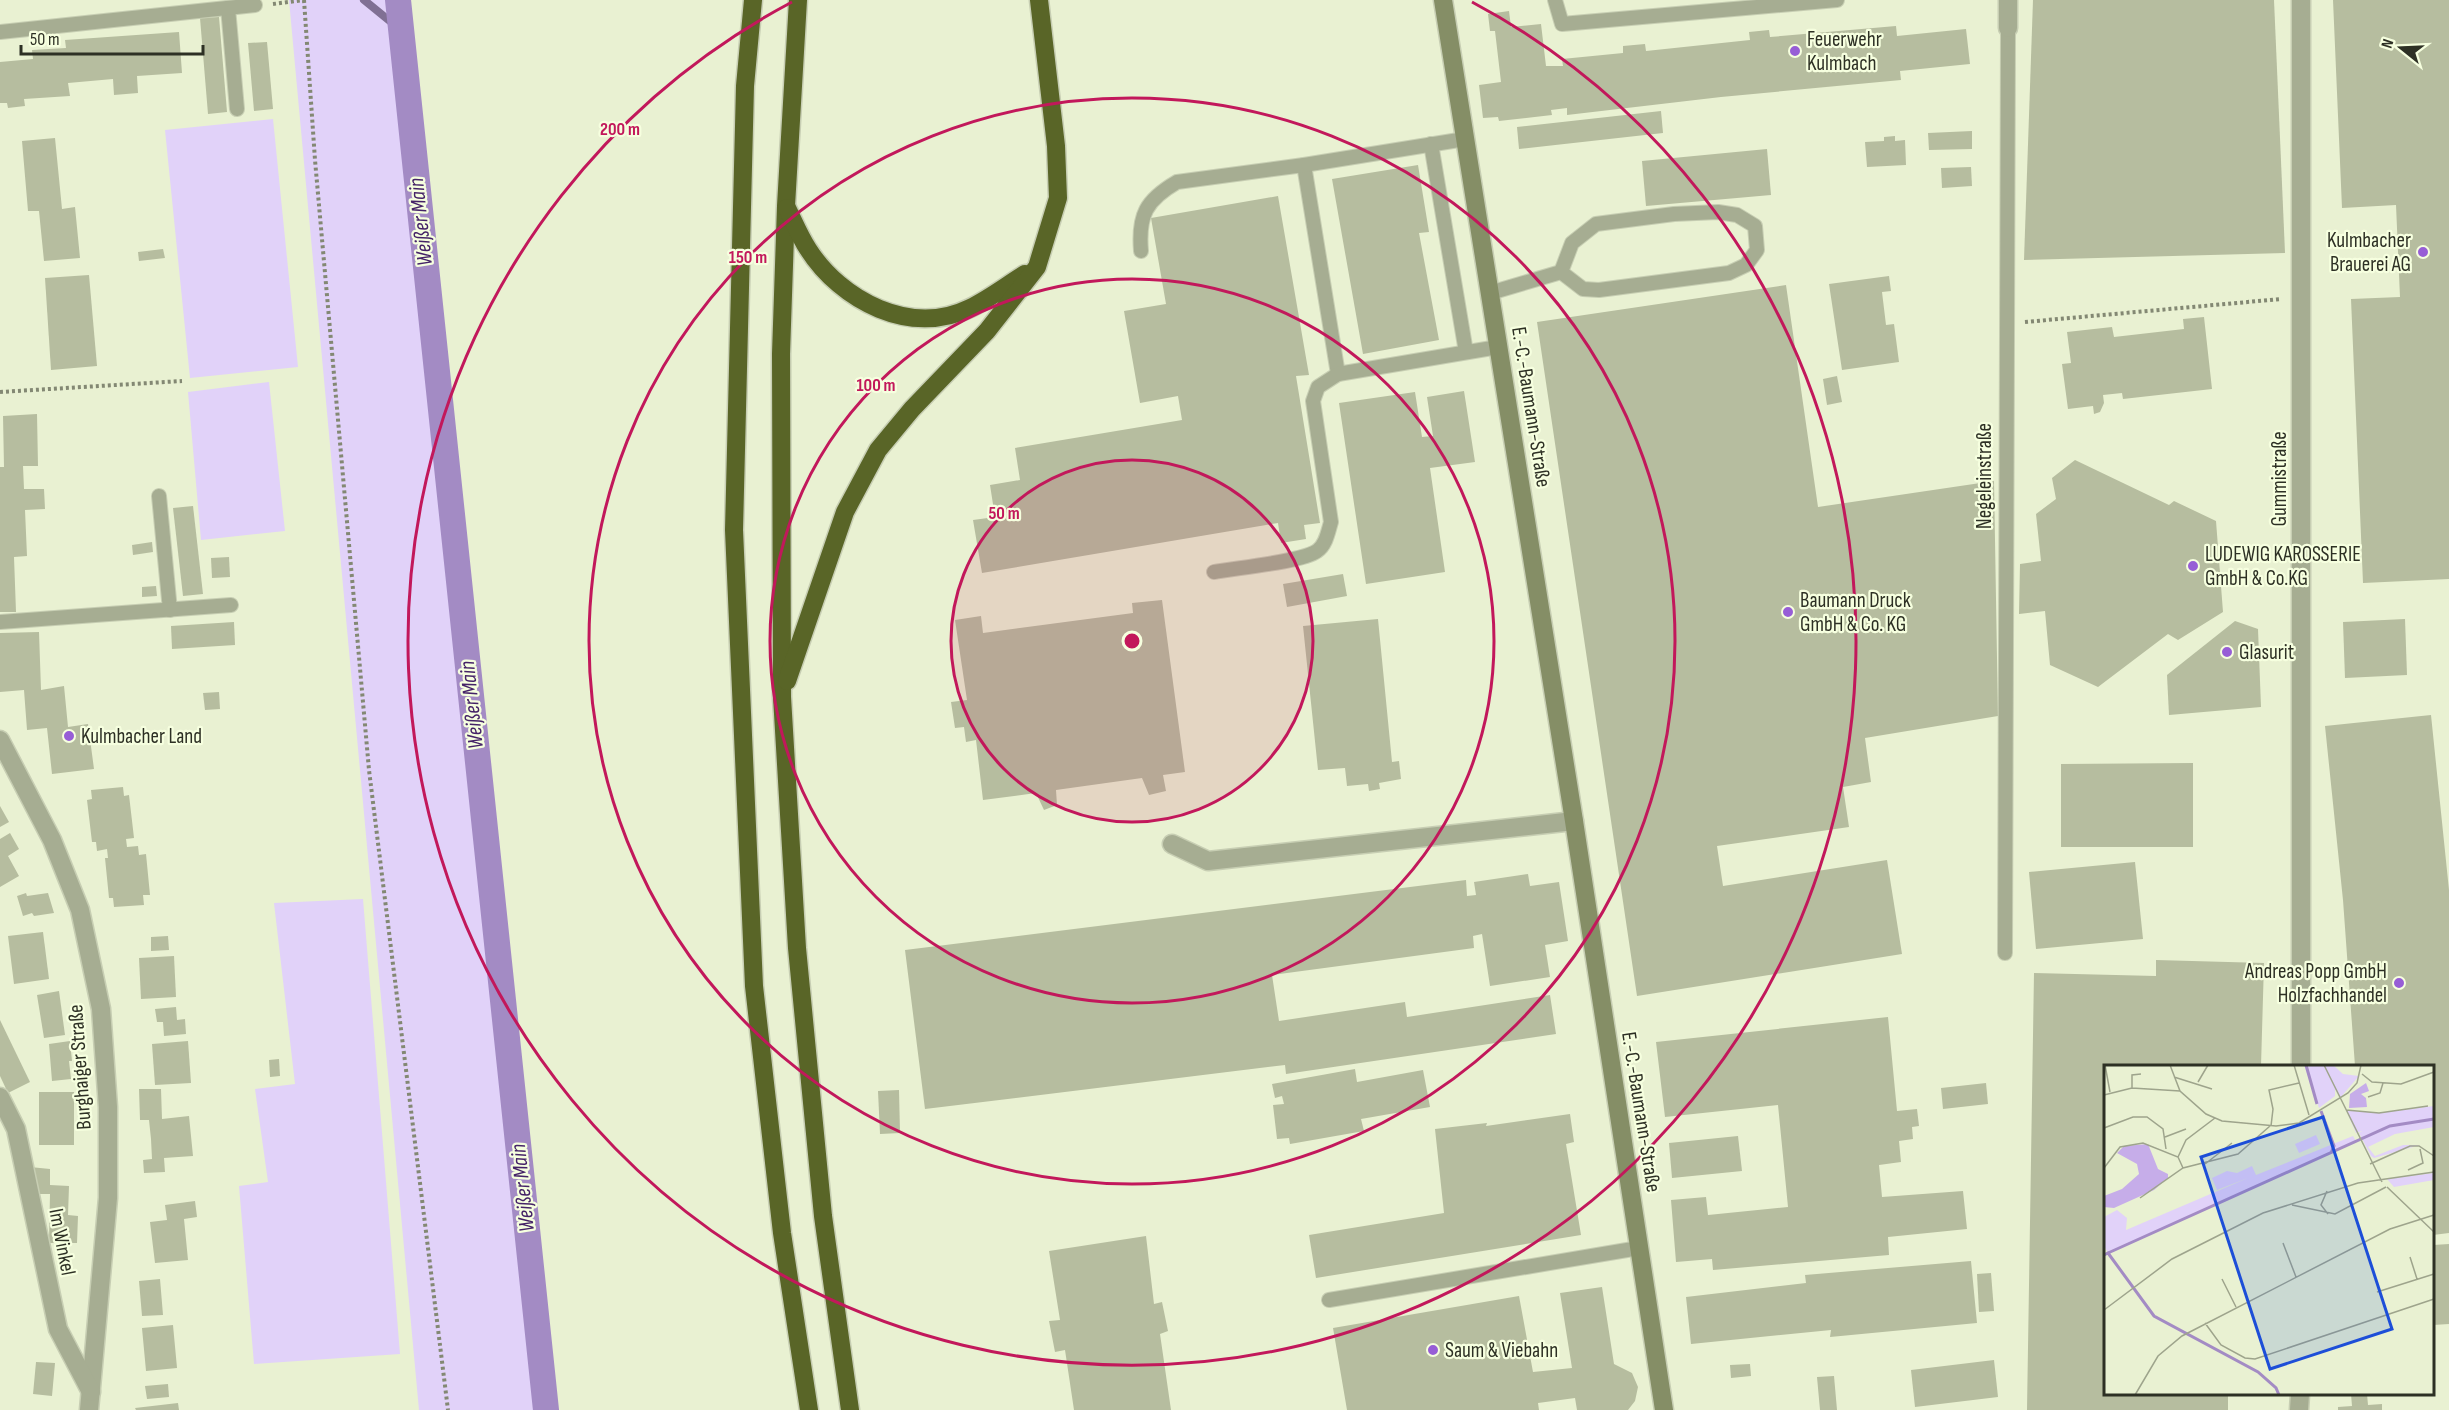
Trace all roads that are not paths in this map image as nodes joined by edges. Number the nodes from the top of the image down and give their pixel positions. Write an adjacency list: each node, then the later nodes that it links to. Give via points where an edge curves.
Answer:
1 (753, 0): 41 (highway, via 745,86 734,530 754,986 782,1233)
2 (798, 0): 17 (highway)
3 (1039, 0): 19 (highway, via 1058,198)
4 (1443, 0): 14 (street, E.-C.-Baumann-Straße)
5 (1555, 0): 6 (lane, via 1562,24)
6 (1837, 0)
7 (2008, 0): 11 (street, Negeleinstraße)
8 (2301, 0): 35 (street, Gummistraße)
9 (255, 6): 10 (lane)
10 (228, 8): 12 (lane); 13 (lane)
11 (2008, 28): 34 (lane, Negeleinstraße)
12 (0, 32)
13 (237, 109)
14 (1465, 139): 15 (lane); 21 (street, E.-C.-Baumann-Straße)
15 (1431, 144): 16 (lane); 23 (lane)
16 (1304, 165): 18 (lane, via 1177,182 1159,192 1147,206 1139,229); 24 (lane)
17 (786, 206): 19 (highway, via 808,250 832,279 865,304 908,319 939,318 969,309); 30 (highway, via 780,491)
18 (1142, 251)
19 (1037, 267): 30 (highway, via 987,331 878,450 845,512)
20 (1561, 272): 20 (lane, via 1572,243 1596,224 1718,212 1755,226 1757,250 1746,265 1729,273 1599,290 1582,289); 21 (lane)
21 (1490, 293): 22 (street, E.-C.-Baumann-Straße)
22 (1498, 347): 23 (lane); 32 (street, E.-C.-Baumann-Straße)
23 (1466, 352): 24 (lane)
24 (1338, 374): 26 (lane, via 1318,387 1313,401 1331,522 1328,537 1318,551 1303,557)
25 (159, 496): 28 (lane)
26 (1214, 572)
27 (231, 605): 28 (lane)
28 (170, 610): 29 (lane)
29 (0, 622)
30 (782, 697): 42 (highway, via 797,948 819,1182)
31 (0, 740): 40 (street, Burghaiger Straße, via 52,840 80,910 101,1009 108,1107 108,1197)
32 (1574, 821): 33 (street, via 1208,861); 37 (street, E.-C.-Baumann-Straße)
33 (1172, 844)
34 (2005, 953)
35 (2301, 1065)
36 (0, 1097): 40 (street, Im Winkel, via 16,1129 58,1329)
37 (1639, 1248): 38 (lane); 43 (street, E.-C.-Baumann-Straße)
38 (1329, 1300)
39 (2300, 1395): 44 (street)
40 (90, 1401)
41 (808, 1410)
42 (850, 1410)
43 (1664, 1410)
44 (2299, 1410)

